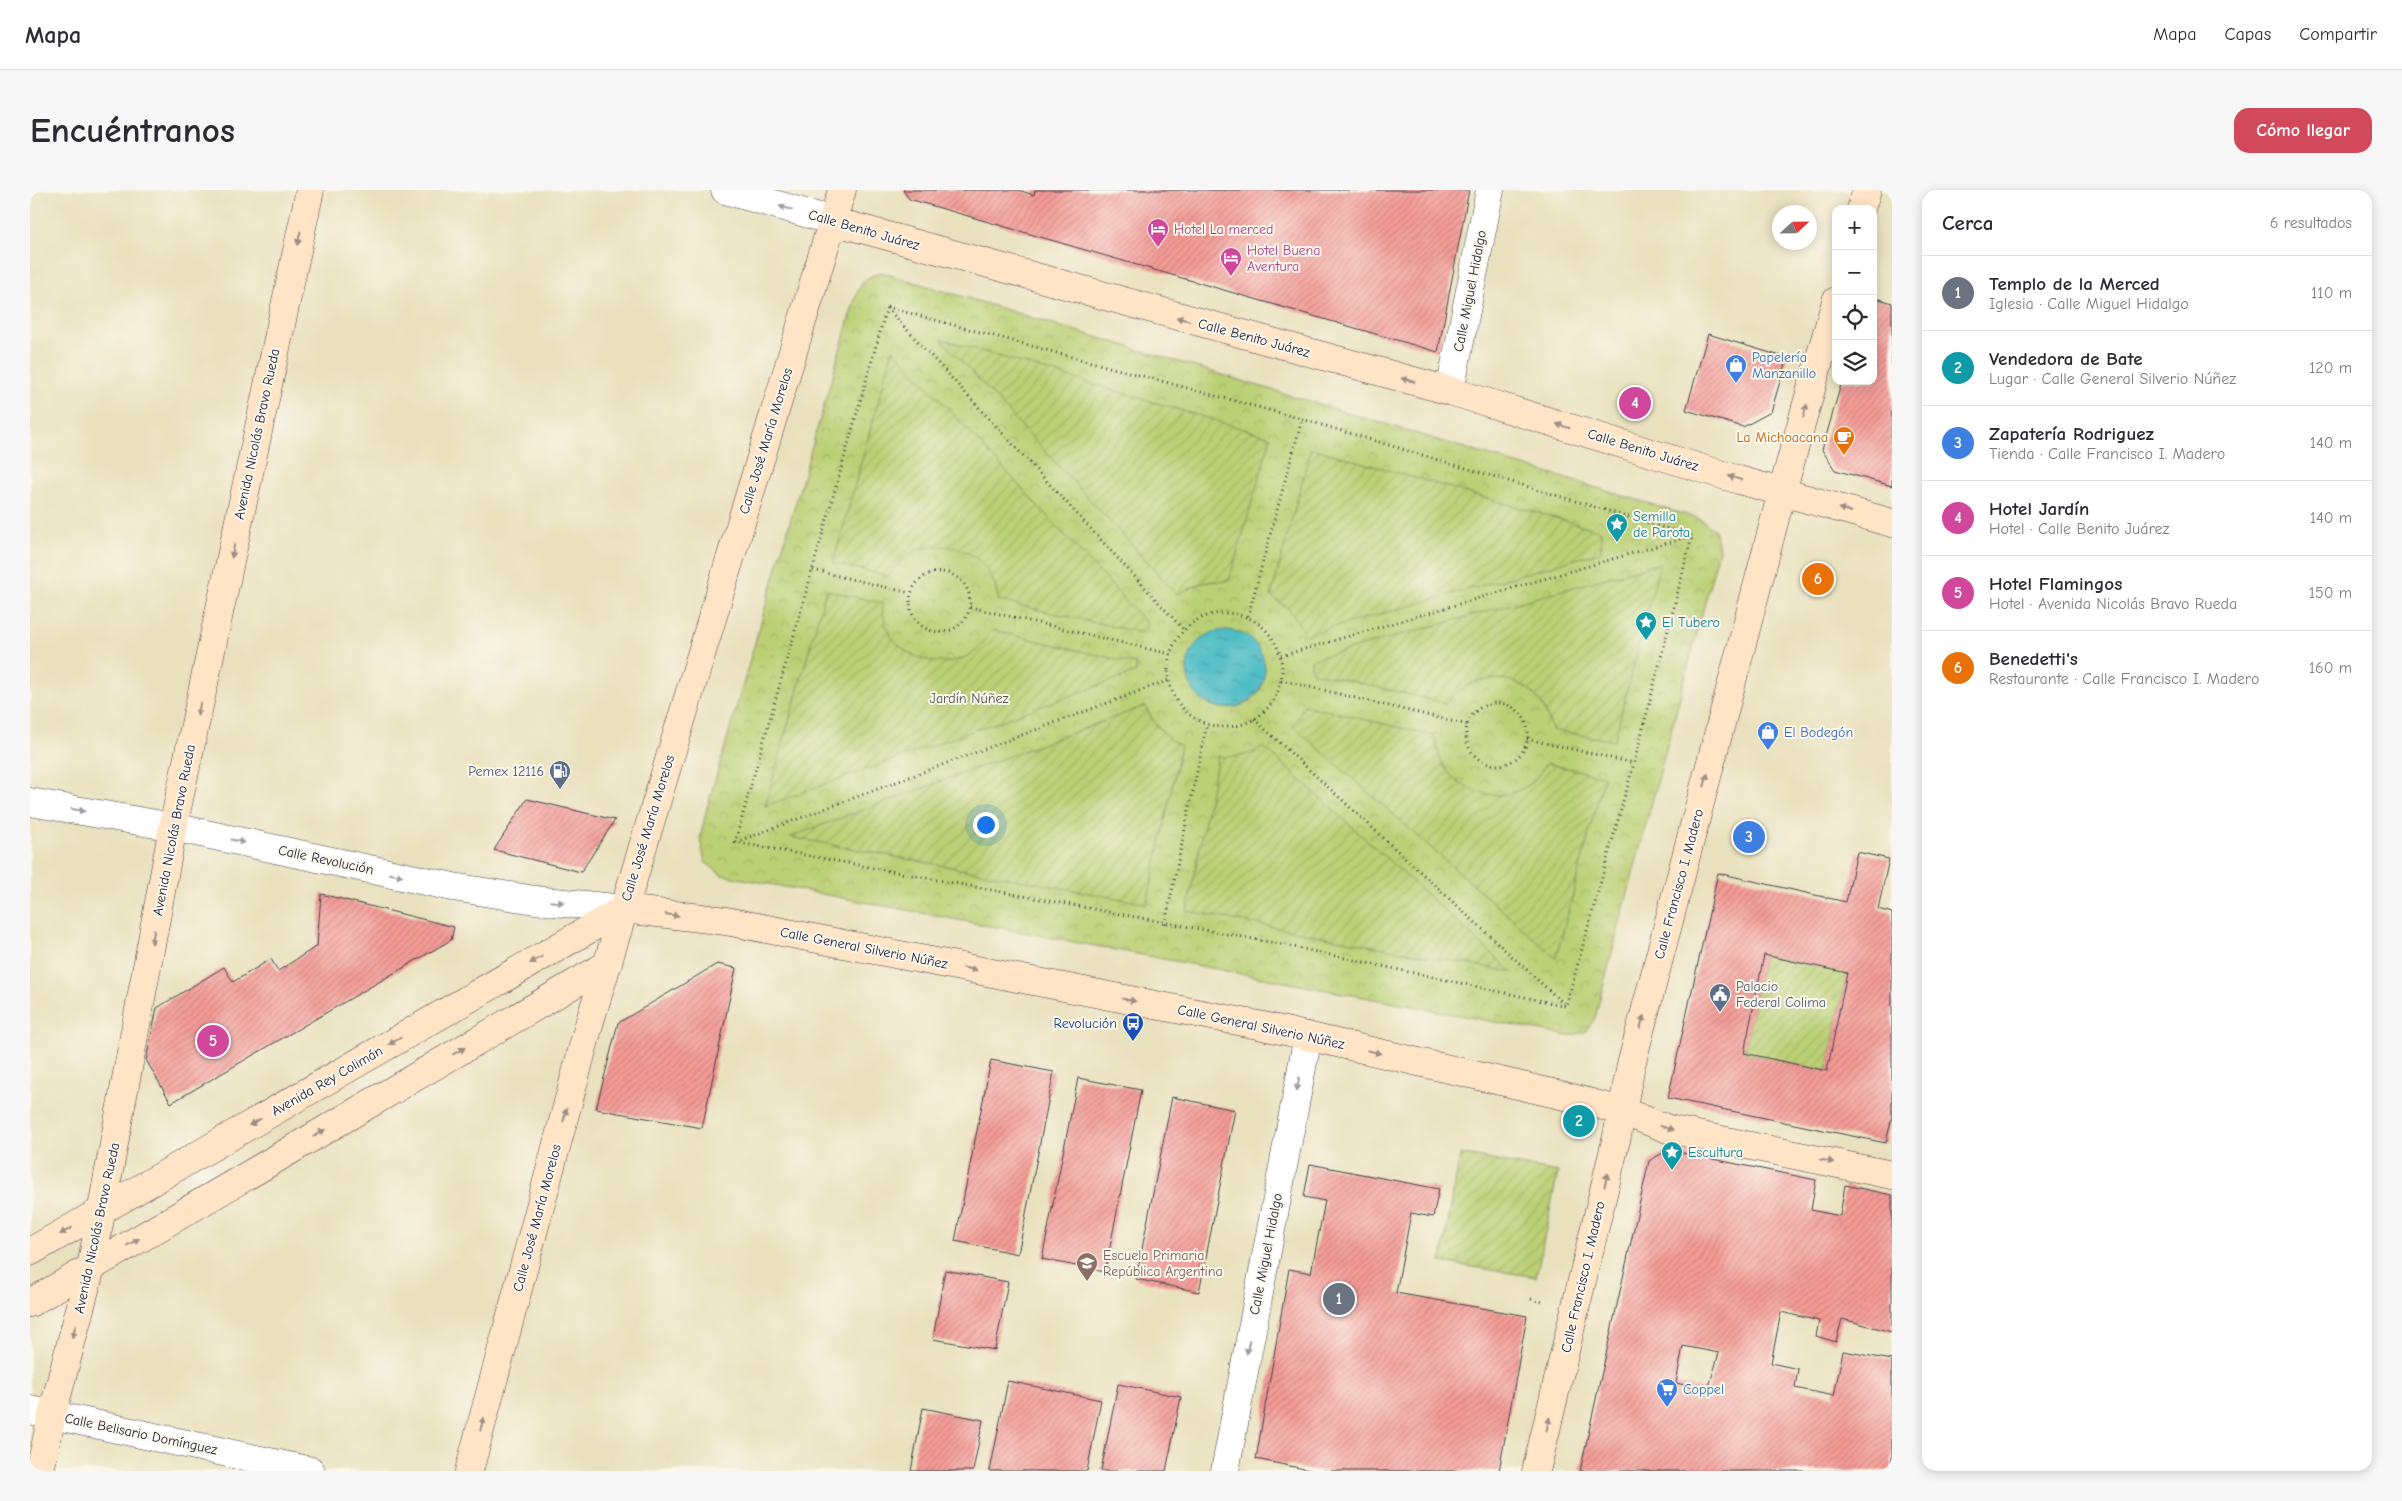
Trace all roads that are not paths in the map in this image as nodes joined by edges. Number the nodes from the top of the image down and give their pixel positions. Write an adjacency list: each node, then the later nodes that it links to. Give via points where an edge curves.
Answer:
1 (310, 190): 13 (main road, Avenida Nicolás Bravo Rueda, one-way to 13)
2 (724, 190): 7 (street, Calle Benito Juárez, one-way to 2)
3 (842, 190): 7 (main road, Calle José María Morelos)
4 (1490, 190): 9 (street, Calle Miguel Hidalgo)
5 (1867, 190): 6 (main road)
6 (1862, 205)
7 (833, 221): 9 (main road, Calle Benito Juárez, one-way to 7); 14 (main road, Calle José María Morelos)
8 (1832, 314): 10 (main road, Calle Francisco I. Madero, one-way to 8)
9 (1450, 391): 10 (main road, Calle Benito Juárez, one-way to 9)
10 (1782, 492): 11 (main road, Calle Benito Juárez, one-way to 10); 17 (main road, Calle Francisco I. Madero, one-way to 10, via 1631,1065)
11 (1892, 522)
12 (30, 802): 13 (street, Calle Revolución, one-way to 13)
13 (173, 827): 14 (street, Calle Revolución, one-way to 14, via 453,887); 19 (main road, Avenida Nicolás Bravo Rueda, one-way to 19)
14 (624, 909): 15 (main road, Calle José María Morelos); 16 (main road, Calle General Silverio Núñez, one-way to 16, via 726,921); 19 (main road, Avenida Rey Colimán, one-way to 19)
15 (608, 964): 21 (main road, one-way to 15); 26 (main road, Calle José María Morelos, one-way to 15, via 587,1030)
16 (1308, 1036): 17 (main road, Calle General Silverio Núñez, one-way to 17); 27 (street, Calle Miguel Hidalgo, one-way to 27)
17 (1622, 1111): 18 (main road, Calle General Silverio Núñez, one-way to 18, via 1668,1129); 28 (main road, Calle Francisco I. Madero, one-way to 17)
18 (1892, 1175)
19 (103, 1210): 20 (main road, Avenida Rey Colimán, one-way to 20); 21 (main road, Avenida Nicolás Bravo Rueda)
20 (30, 1252)
21 (92, 1267): 22 (main road); 23 (main road, Avenida Nicolás Bravo Rueda, one-way to 23)
22 (30, 1303)
23 (41, 1413): 24 (main road, Avenida Nicolás Bravo Rueda); 25 (street, Calle Belisario Domínguez)
24 (40, 1471)
25 (311, 1471)
26 (469, 1471)
27 (1224, 1471)
28 (1536, 1471)

